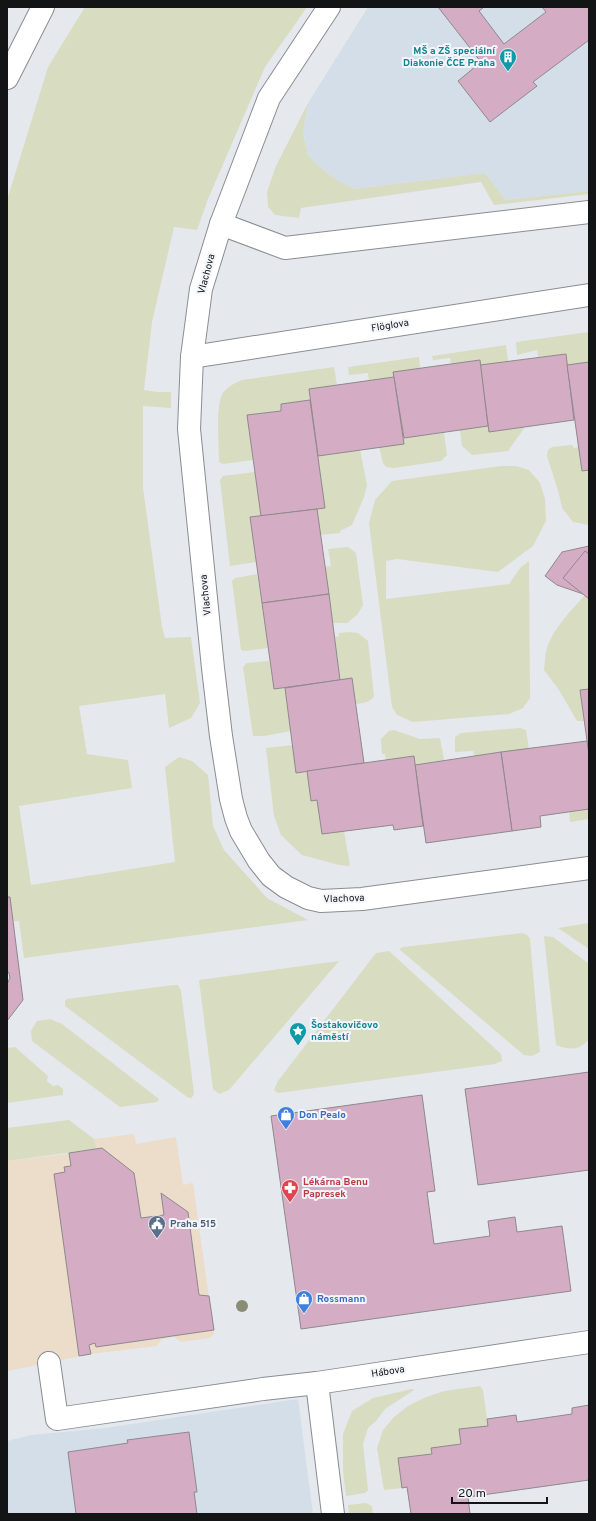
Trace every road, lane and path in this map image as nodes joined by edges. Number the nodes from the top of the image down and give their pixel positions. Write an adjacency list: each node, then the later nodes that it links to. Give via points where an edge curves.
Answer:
1 (43, 7): 3 (street)
2 (329, 7): 5 (street, Vlachova, via 269,98)
3 (7, 78)
4 (589, 212): 5 (street, via 285,248)
5 (221, 224): 7 (street, Vlachova, via 201,289)
6 (589, 295): 7 (street, Flöglova)
7 (192, 357): 8 (street, Vlachova, via 190,429 221,736 236,818 259,861 271,876 286,887 308,898 321,901 362,900)
8 (589, 868)
9 (589, 1342): 11 (street, Hábova)
10 (49, 1363): 11 (street, Hábova, via 57,1419)
11 (317, 1383): 12 (street)
12 (333, 1514)

